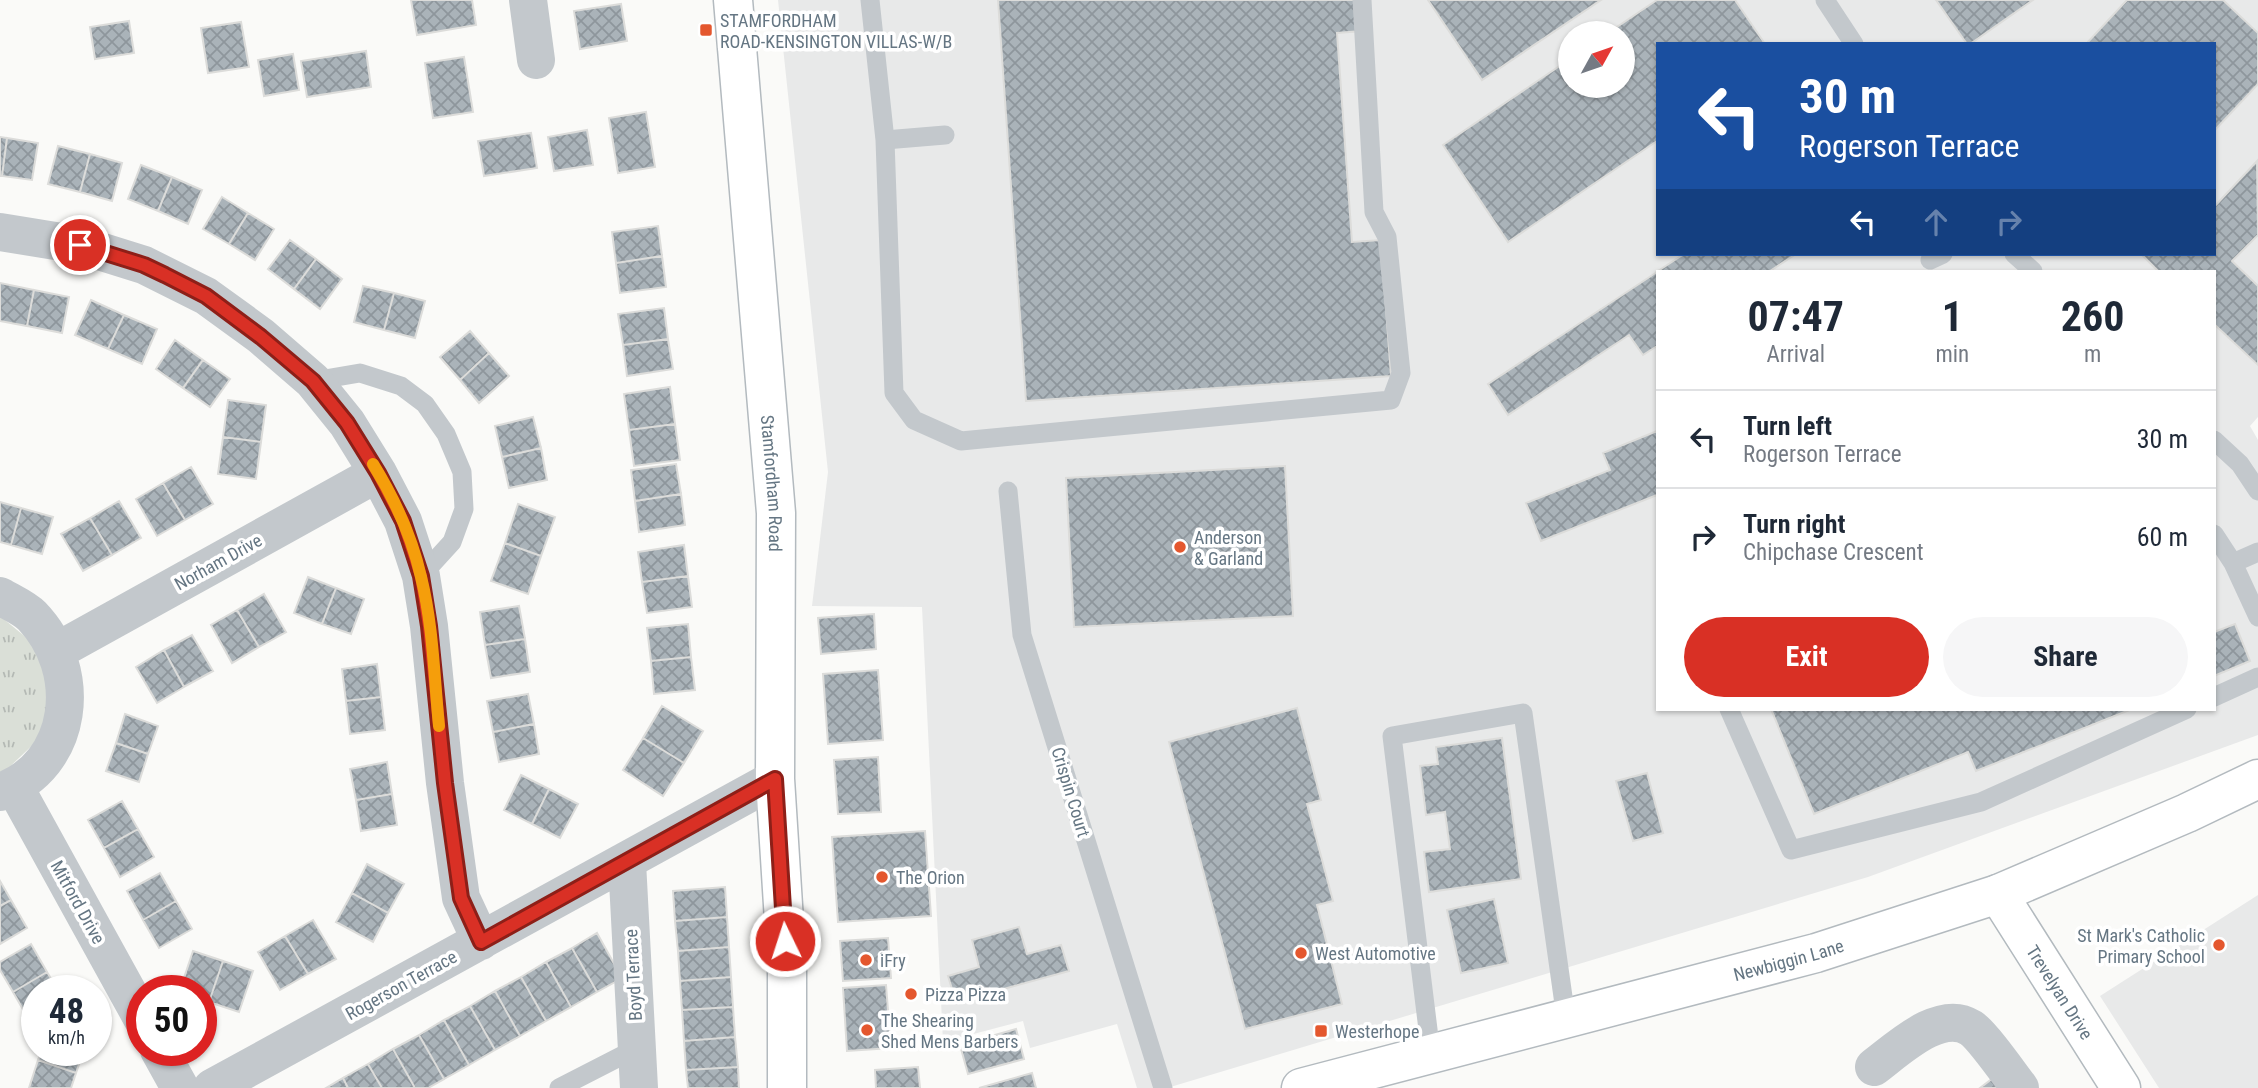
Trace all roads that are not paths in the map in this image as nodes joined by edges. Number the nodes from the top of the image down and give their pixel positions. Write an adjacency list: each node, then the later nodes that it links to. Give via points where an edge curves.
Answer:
1 (528, 0): 7 (street)
2 (733, 0): 29 (street, Stamfordham Road, via 776,513)
3 (870, 0): 9 (lane)
4 (1362, 0): 9 (lane, via 1374,212 1387,237 1401,373 1391,400 961,441 914,420 894,393)
5 (1825, 0): 6 (lane)
6 (1853, 42)
7 (536, 60)
8 (945, 135): 9 (lane)
9 (885, 140)
10 (0, 232): 13 (street, via 80,245 144,265 206,296)
11 (2016, 256): 12 (lane)
12 (2032, 270)
13 (313, 381): 15 (street, via 347,423); 21 (lane, via 360,373 401,386 425,404 446,434 462,472 464,509 452,542)
14 (2216, 441): 17 (lane, via 2240,464)
15 (378, 473): 21 (street, via 403,521); 24 (street, Norham Drive)
16 (1008, 491): 48 (lane, Crispin Court, via 1022,635)
17 (2258, 491)
18 (2216, 537): 20 (lane)
19 (2258, 552): 20 (lane)
20 (2233, 563): 23 (lane)
21 (421, 576): 34 (street, via 461,898)
22 (0, 596): 24 (street, Mitford Drive, via 31,615)
23 (2258, 617)
24 (57, 651): 31 (street, Mitford Drive, via 65,681 65,712 56,741 39,766)
25 (2258, 677): 26 (lane)
26 (2216, 696)
27 (1730, 711): 28 (lane, via 1791,850 1981,802)
28 (2183, 711)
29 (775, 779): 32 (street, Rogerson Terrace); 35 (street, Stamfordham Road)
30 (2258, 779): 33 (street, Newbiggin Lane)
31 (7, 789): 36 (street, Mitford Drive)
32 (627, 862): 34 (street, Rogerson Terrace); 38 (street, Boyd Terrace)
33 (1998, 894): 37 (street, Newbiggin Lane, via 1816,953); 51 (street, Trevelyan Drive)
34 (481, 942): 43 (street, Rogerson Terrace)
35 (787, 968): 46 (street, Stamfordham Road); 47 (street, Stamfordham Road)
36 (126, 991)
37 (1566, 1018): 39 (street, Newbiggin Lane); 39 (lane, via 1523,713 1392,736)
38 (636, 1048): 44 (lane); 45 (street, Boyd Terrace)
39 (1431, 1054): 49 (street, Newbiggin Lane)
40 (168, 1066): 42 (street)
41 (1874, 1067): 50 (street, via 1928,1028 1955,1023 1972,1028)
42 (180, 1088)
43 (212, 1088)
44 (559, 1088)
45 (639, 1088)
46 (787, 1088)
47 (815, 1088)
48 (1163, 1088)
49 (1300, 1088)
50 (2020, 1088)
51 (2122, 1088)

